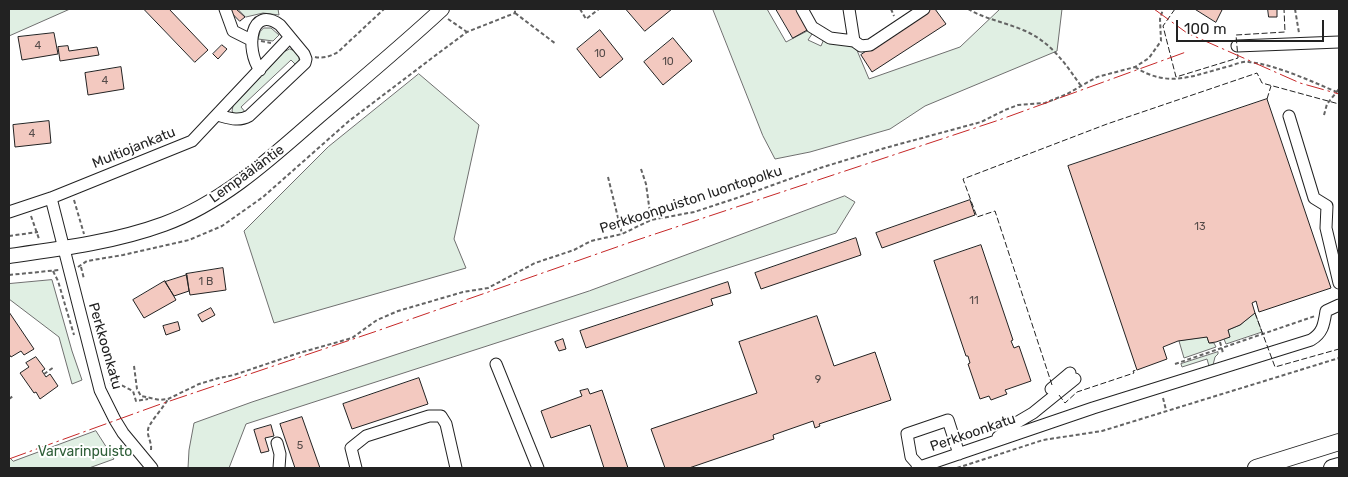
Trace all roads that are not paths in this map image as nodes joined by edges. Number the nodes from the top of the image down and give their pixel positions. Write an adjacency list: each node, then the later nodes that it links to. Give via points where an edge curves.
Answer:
1 (225, 9): 7 (street, via 234,31)
2 (802, 9): 8 (street, via 812,27 830,38)
3 (849, 9): 8 (street)
4 (924, 9): 8 (street, via 870,45 861,46)
5 (444, 13): 16 (main road, Lempääläntie, via 231,189 164,224 133,234)
6 (290, 37): 7 (street, via 275,21 265,20 255,27); 11 (street, Multiojankatu); 12 (street, via 306,59 302,67 249,116 236,120)
7 (251, 40): 11 (street)
8 (854, 41)
9 (1339, 42): 10 (street)
10 (1237, 46)
11 (257, 67): 12 (street, Multiojankatu)
12 (217, 115): 14 (street, Multiojankatu, via 192,141)
13 (1289, 116): 18 (street, via 1314,198 1327,206 1326,228)
14 (51, 198): 15 (street, Multiojankatu, via 27,207); 16 (street)
15 (10, 208)
16 (63, 248): 17 (main road, Lempääläntie); 27 (street, Perkkoonkatu, via 100,390 115,420)
17 (9, 256)
18 (1339, 283)
19 (1339, 306): 22 (street, Perkkoonkatu, via 1326,311 1322,330 1311,340)
20 (496, 364): 31 (street)
21 (1073, 376): 22 (street, via 1030,406 1016,423)
22 (990, 442): 25 (street, Perkkoonkatu)
23 (1339, 442): 33 (highway)
24 (277, 443): 28 (street)
25 (959, 454): 32 (street, Perkkoonkatu); 32 (street, via 948,420 907,434 911,457)
26 (1339, 466): 34 (highway)
27 (152, 468)
28 (279, 468)
29 (356, 468): 30 (street, via 351,448 366,436 429,416 441,416 446,424)
30 (456, 468)
31 (538, 468)
32 (918, 468)
33 (1256, 468)
34 (1332, 468)

